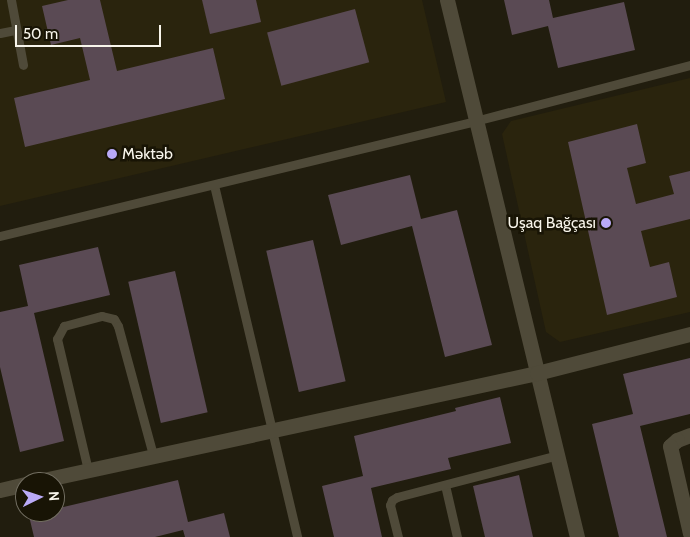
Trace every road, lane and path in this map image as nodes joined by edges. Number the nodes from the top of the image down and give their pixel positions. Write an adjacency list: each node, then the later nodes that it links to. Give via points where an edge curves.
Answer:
1 (11, 0): 3 (lane)
2 (447, 0): 7 (street)
3 (16, 30): 4 (lane); 5 (lane)
4 (0, 33)
5 (23, 65)
6 (690, 65): 7 (lane)
7 (475, 121): 8 (lane); 11 (street)
8 (214, 185): 9 (lane); 12 (lane)
9 (0, 236)
10 (690, 334): 11 (street)
11 (537, 373): 12 (street); 15 (street)
12 (272, 429): 14 (street); 22 (lane)
13 (690, 435): 21 (street, via 670,446)
14 (153, 455): 16 (street); 16 (lane, via 118,326 114,319 102,316 64,326 58,339)
15 (558, 455): 18 (lane); 25 (street)
16 (88, 470): 17 (street)
17 (65, 475)
18 (445, 485): 23 (lane, via 392,500 390,505); 24 (lane)
19 (15, 486): 20 (street)
20 (0, 490)
21 (690, 533)
22 (298, 537)
23 (398, 537)
24 (457, 537)
25 (577, 537)

